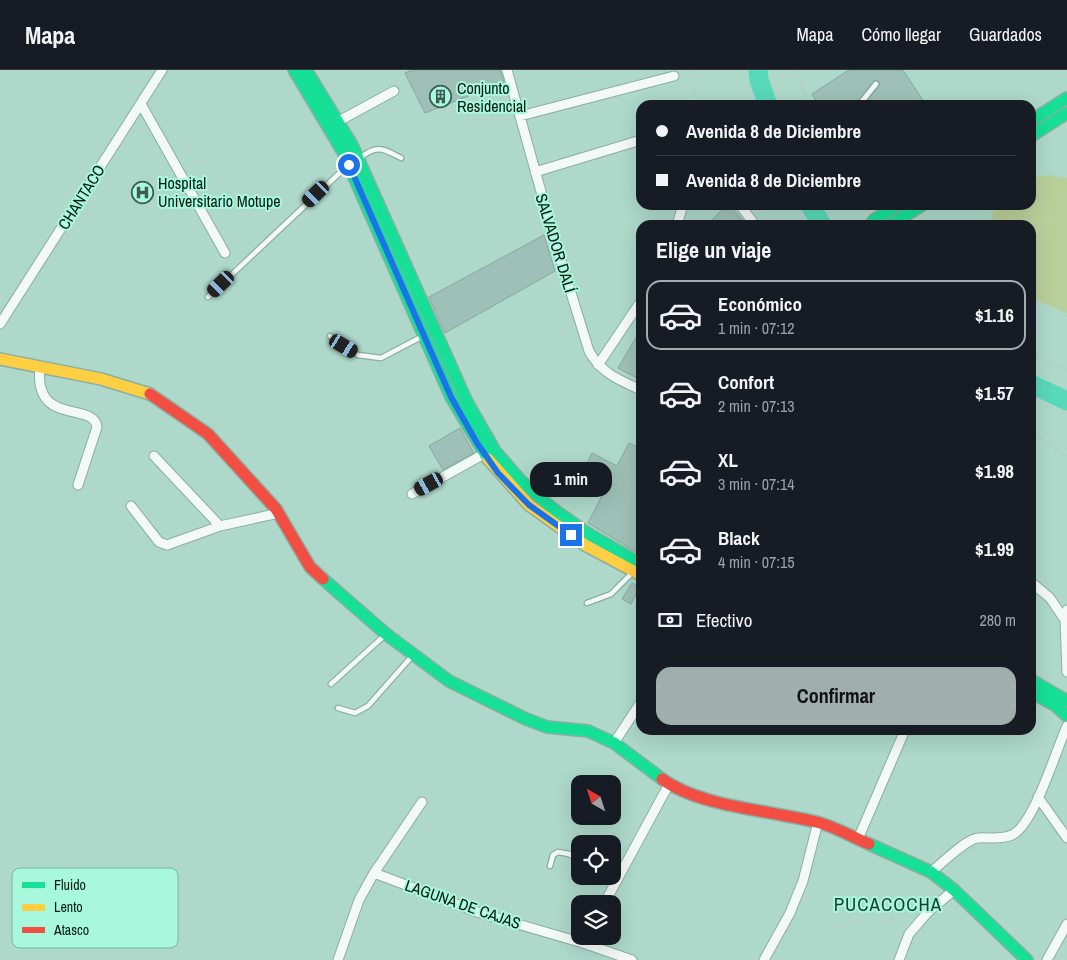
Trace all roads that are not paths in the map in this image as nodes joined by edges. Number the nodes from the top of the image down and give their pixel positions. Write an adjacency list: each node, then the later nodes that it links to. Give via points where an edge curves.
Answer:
1 (162, 70): 10 (street, CHANTACO)
2 (294, 70): 18 (main road)
3 (306, 70): 14 (main road)
4 (507, 70): 12 (street, SALVADOR DALÍ)
5 (674, 76): 12 (street)
6 (876, 84): 9 (lane)
7 (394, 91): 14 (street)
8 (1067, 98): 13 (main road)
9 (863, 100)
10 (140, 104): 24 (street); 27 (street, CHANTACO)
11 (1067, 113): 15 (main road)
12 (520, 116): 19 (street, SALVADOR DALÍ)
13 (1036, 118)
14 (338, 121): 18 (main road)
15 (1036, 133)
16 (636, 142): 19 (street)
17 (401, 158): 18 (lane, via 379,148 369,151)
18 (354, 163): 25 (lane, via 342,168); 28 (main road); 29 (main road)
19 (535, 172): 32 (street, SALVADOR DALÍ, via 589,351)
20 (891, 210): 22 (main road)
21 (914, 210): 23 (main road)
22 (877, 220)
23 (898, 220)
24 (225, 253)
25 (208, 297)
26 (636, 308): 32 (street)
27 (0, 324)
28 (436, 331): 29 (lane); 42 (main road, via 461,392 507,466 538,498)
29 (424, 335): 30 (lane, via 381,358 358,354); 35 (main road, via 451,397)
30 (330, 336)
31 (0, 359): 33 (main road)
32 (598, 365): 34 (street, SALVADOR DALÍ, via 612,377)
33 (40, 367): 37 (street, via 42,391 53,406 91,416 96,421 97,427); 40 (main road, via 101,378 145,391 208,434)
34 (636, 388)
35 (484, 454): 38 (street); 43 (main road, via 529,505 586,545)
36 (154, 456): 41 (street)
37 (78, 485)
38 (412, 494)
39 (131, 506): 41 (street, via 159,542 167,545)
40 (279, 513): 41 (street); 49 (main road, via 310,567)
41 (220, 526)
42 (636, 566)
43 (636, 567)
44 (636, 571): 46 (lane, via 610,594)
45 (1036, 586): 48 (street, via 1050,598)
46 (587, 603)
47 (1067, 610): 48 (street)
48 (1065, 620): 51 (street)
49 (386, 634): 50 (main road); 53 (lane)
50 (414, 654): 56 (lane, via 368,706 355,713); 61 (main road, via 449,681 526,719 547,727 588,731)
51 (1067, 672)
52 (1036, 683): 55 (main road)
53 (332, 684)
54 (1036, 693): 55 (main road)
55 (1063, 698): 58 (main road)
56 (338, 708)
57 (636, 710): 61 (street)
58 (1067, 716)
59 (1067, 726): 63 (street)
60 (903, 735): 67 (street)
61 (614, 743): 62 (main road)
62 (669, 784): 65 (main road, via 709,800); 69 (street)
63 (1038, 797): 66 (street); 71 (street, via 1029,818 1013,835 992,840 976,838)
64 (422, 802): 72 (street)
65 (818, 822): 67 (main road); 79 (street, via 803,881 790,913)
66 (1067, 838)
67 (858, 839): 71 (main road)
68 (571, 855): 70 (lane, via 558,852 553,855)
69 (621, 865)
70 (550, 866)
71 (932, 872): 73 (main road)
72 (374, 873): 75 (street, LAGUNA DE CAJAS, via 480,913); 77 (street, via 359,900)
73 (954, 890): 80 (street, via 928,912 910,934); 81 (main road)
74 (1067, 924): 82 (street)
75 (571, 937)
76 (596, 945): 78 (street, LAGUNA DE CAJAS)
77 (338, 960)
78 (632, 960)
79 (764, 960)
80 (899, 960)
81 (1027, 960)
82 (1047, 960)

